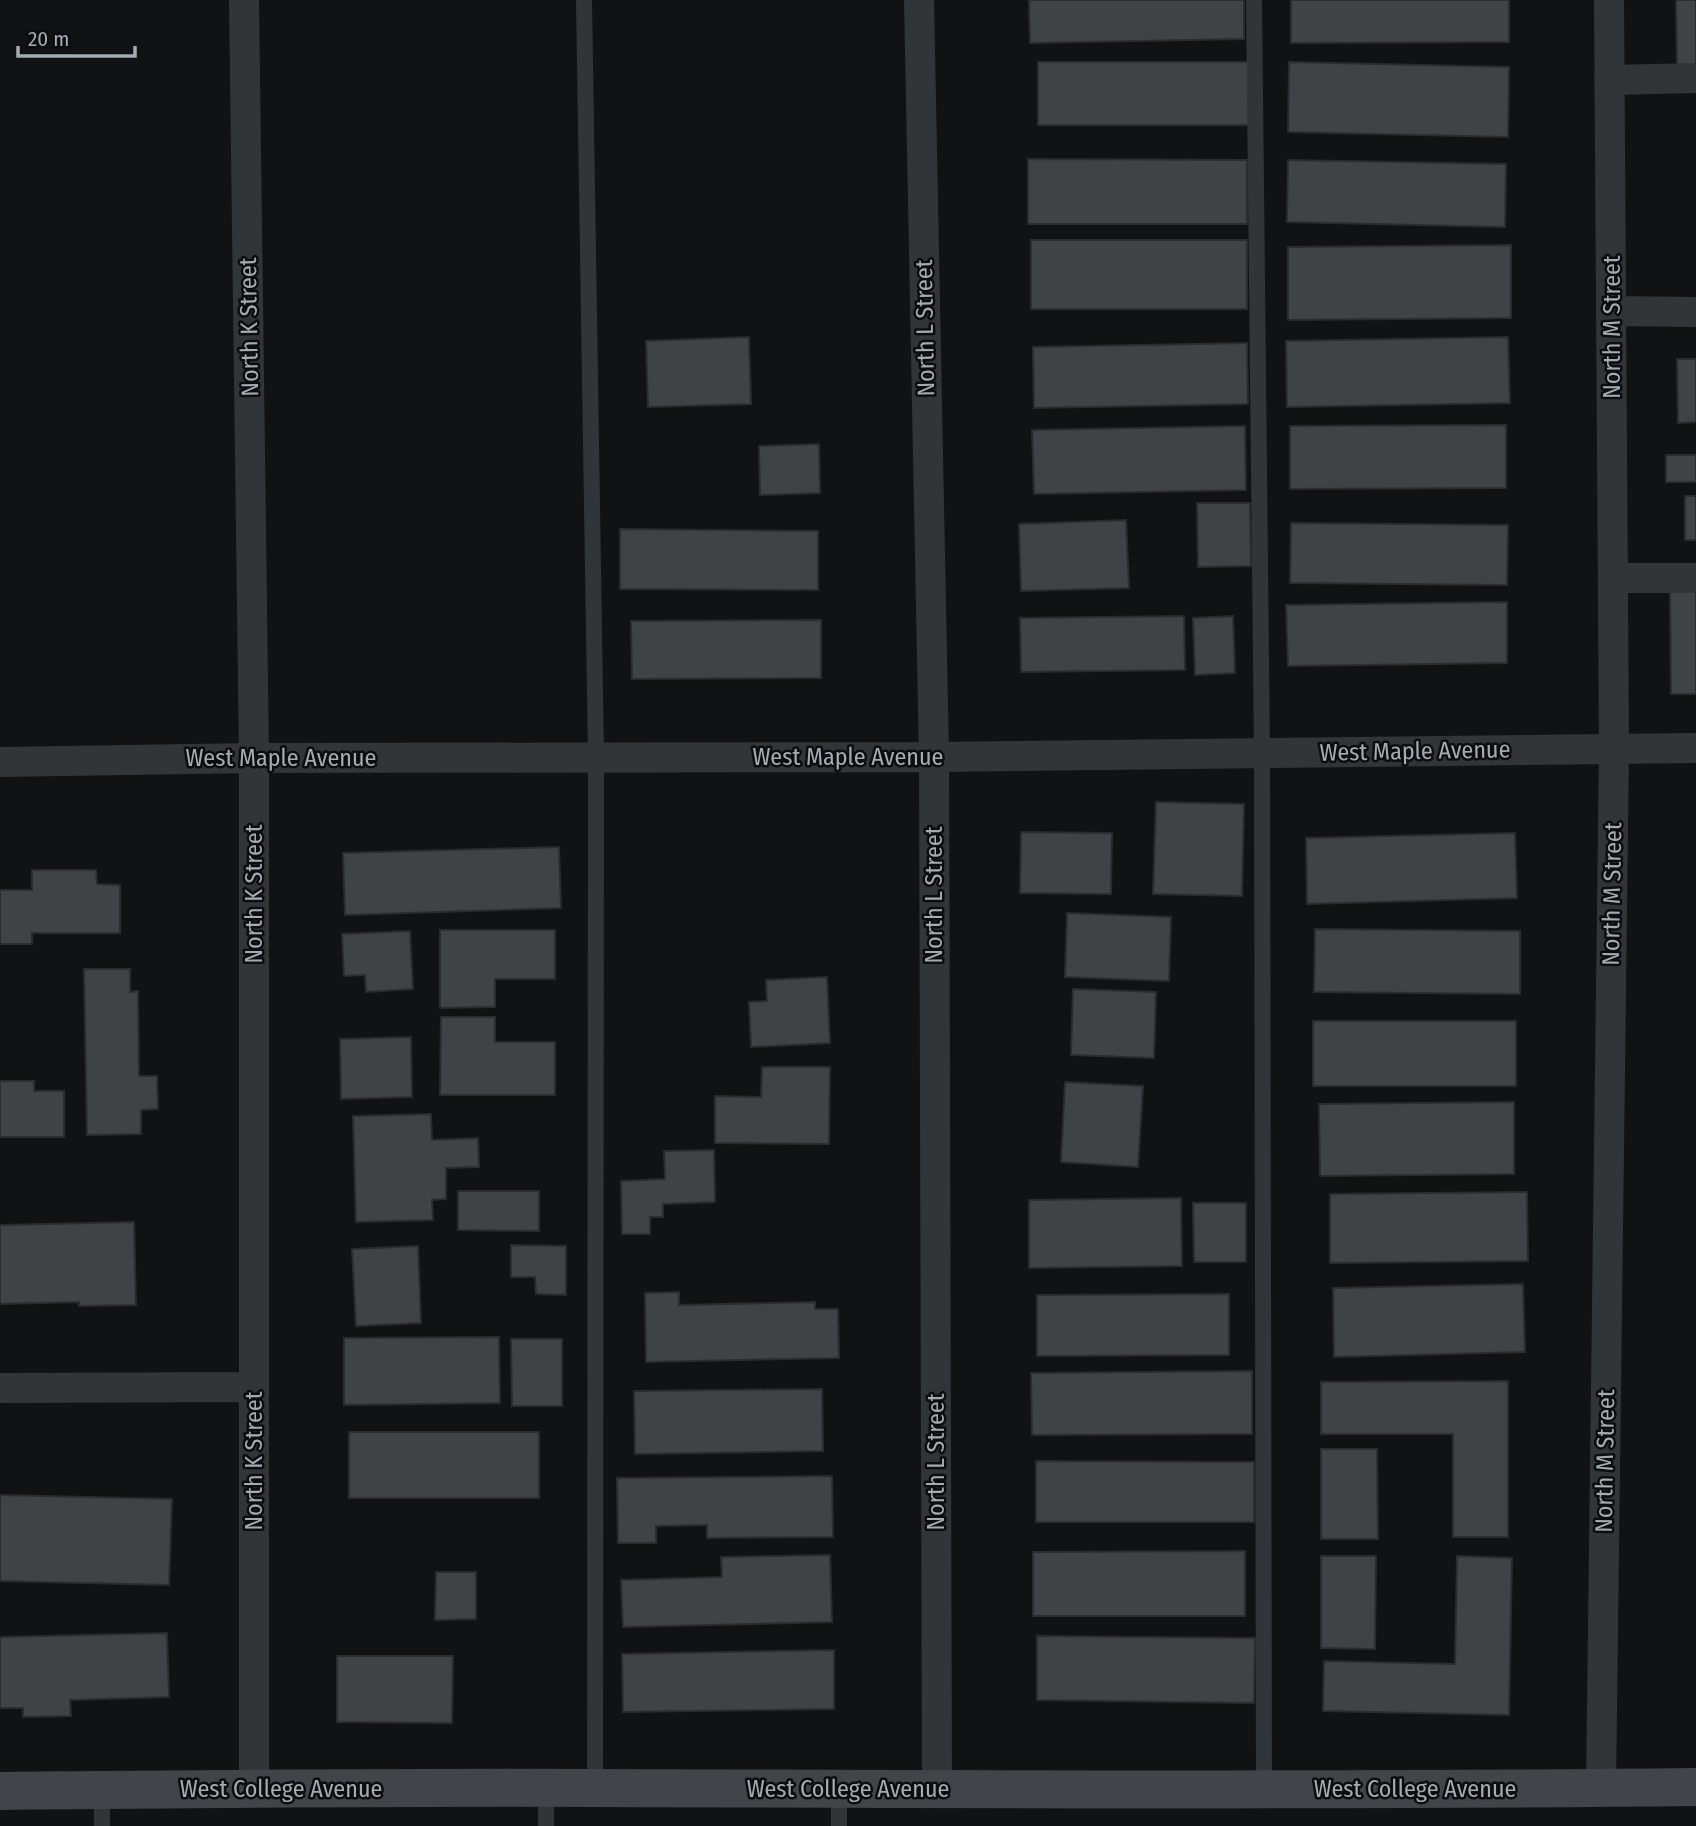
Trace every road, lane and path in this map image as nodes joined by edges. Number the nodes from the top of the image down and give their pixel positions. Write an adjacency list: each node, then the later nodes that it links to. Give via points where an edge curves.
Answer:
1 (244, 0): 17 (street, North K Street)
2 (584, 0): 15 (lane)
3 (919, 0): 16 (street, North L Street)
4 (1254, 0): 14 (lane)
5 (1609, 0): 7 (street, North M Street)
6 (1696, 78): 7 (street)
7 (1609, 80): 8 (street, North M Street)
8 (1613, 311): 9 (street); 10 (street, North M Street)
9 (1696, 312)
10 (1613, 578): 11 (street); 13 (street, North M Street)
11 (1696, 578)
12 (1696, 748): 13 (street, West Maple Avenue)
13 (1614, 749): 14 (street, West Maple Avenue); 25 (street, North M Street)
14 (1262, 753): 16 (street, West Maple Avenue); 26 (lane)
15 (596, 757): 16 (street, West Maple Avenue); 17 (street, West Maple Avenue); 24 (lane)
16 (933, 757): 27 (street, North L Street)
17 (254, 758): 18 (street, West Maple Avenue); 19 (street, North K Street)
18 (0, 762)
19 (254, 1387): 20 (street); 22 (street, North K Street)
20 (0, 1388)
21 (1696, 1787): 25 (street, West College Avenue)
22 (254, 1788): 23 (street, West College Avenue); 29 (street, West College Avenue)
23 (546, 1788): 24 (street, West College Avenue); 31 (lane)
24 (595, 1788): 30 (street, West College Avenue)
25 (1601, 1788): 26 (street, West College Avenue)
26 (1265, 1789): 27 (street, West College Avenue)
27 (937, 1790): 30 (street, West College Avenue)
28 (0, 1791): 29 (street, West College Avenue)
29 (102, 1808)
30 (839, 1808)
31 (546, 1826)

